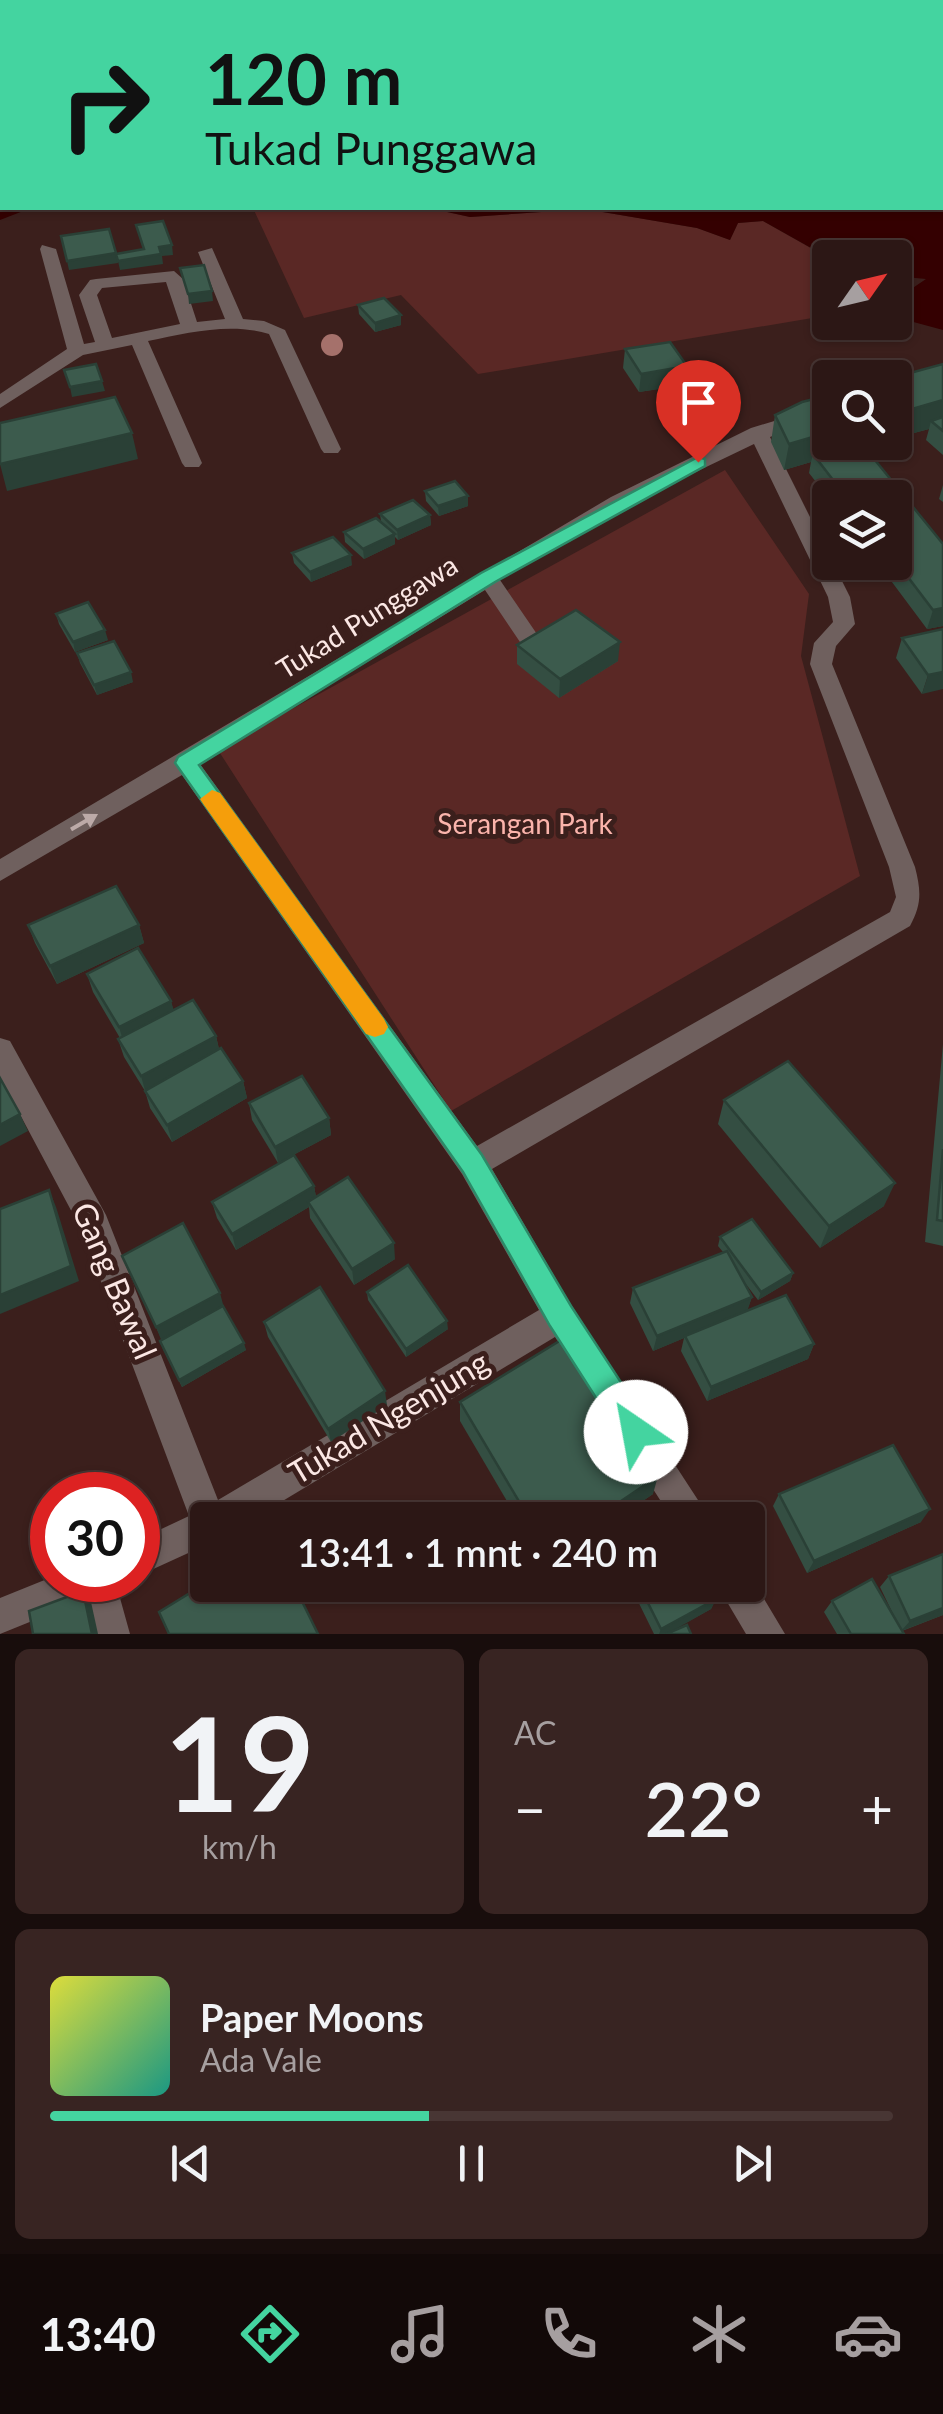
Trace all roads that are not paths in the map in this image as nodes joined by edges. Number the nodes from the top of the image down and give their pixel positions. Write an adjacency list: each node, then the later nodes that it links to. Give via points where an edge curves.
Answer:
1 (48, 249): 7 (street)
2 (206, 252): 3 (street)
3 (235, 321): 4 (street); 11 (street, via 276,330)
4 (191, 330): 5 (street); 6 (street, via 168,275 96,284 88,295)
5 (138, 340): 6 (street); 12 (street)
6 (106, 346): 7 (street)
7 (77, 351): 8 (street)
8 (0, 402)
9 (812, 416): 10 (street, Tukad Punggawa)
10 (758, 432): 13 (street, Tukad Punggawa); 18 (street, via 839,597 844,624 825,643 821,664 902,867 909,897 901,919)
11 (331, 449)
12 (192, 463)
13 (488, 578): 14 (street); 15 (street, Tukad Punggawa)
14 (530, 640)
15 (186, 763): 16 (street, Tukad Punggawa, one-way to 15); 18 (street)
16 (0, 872)
17 (0, 1050): 20 (street, Gang Bawal, via 95,1225)
18 (473, 1164): 19 (street)
19 (560, 1316): 21 (street, Tukad Ngenjung); 22 (street)
20 (200, 1502)
21 (248, 1502)
22 (680, 1502)
23 (190, 1532): 24 (street)
24 (160, 1547)
25 (34, 1602): 28 (street)
26 (103, 1602): 29 (street)
27 (746, 1602): 30 (street)
28 (0, 1616)
29 (112, 1634)
30 (766, 1634)

